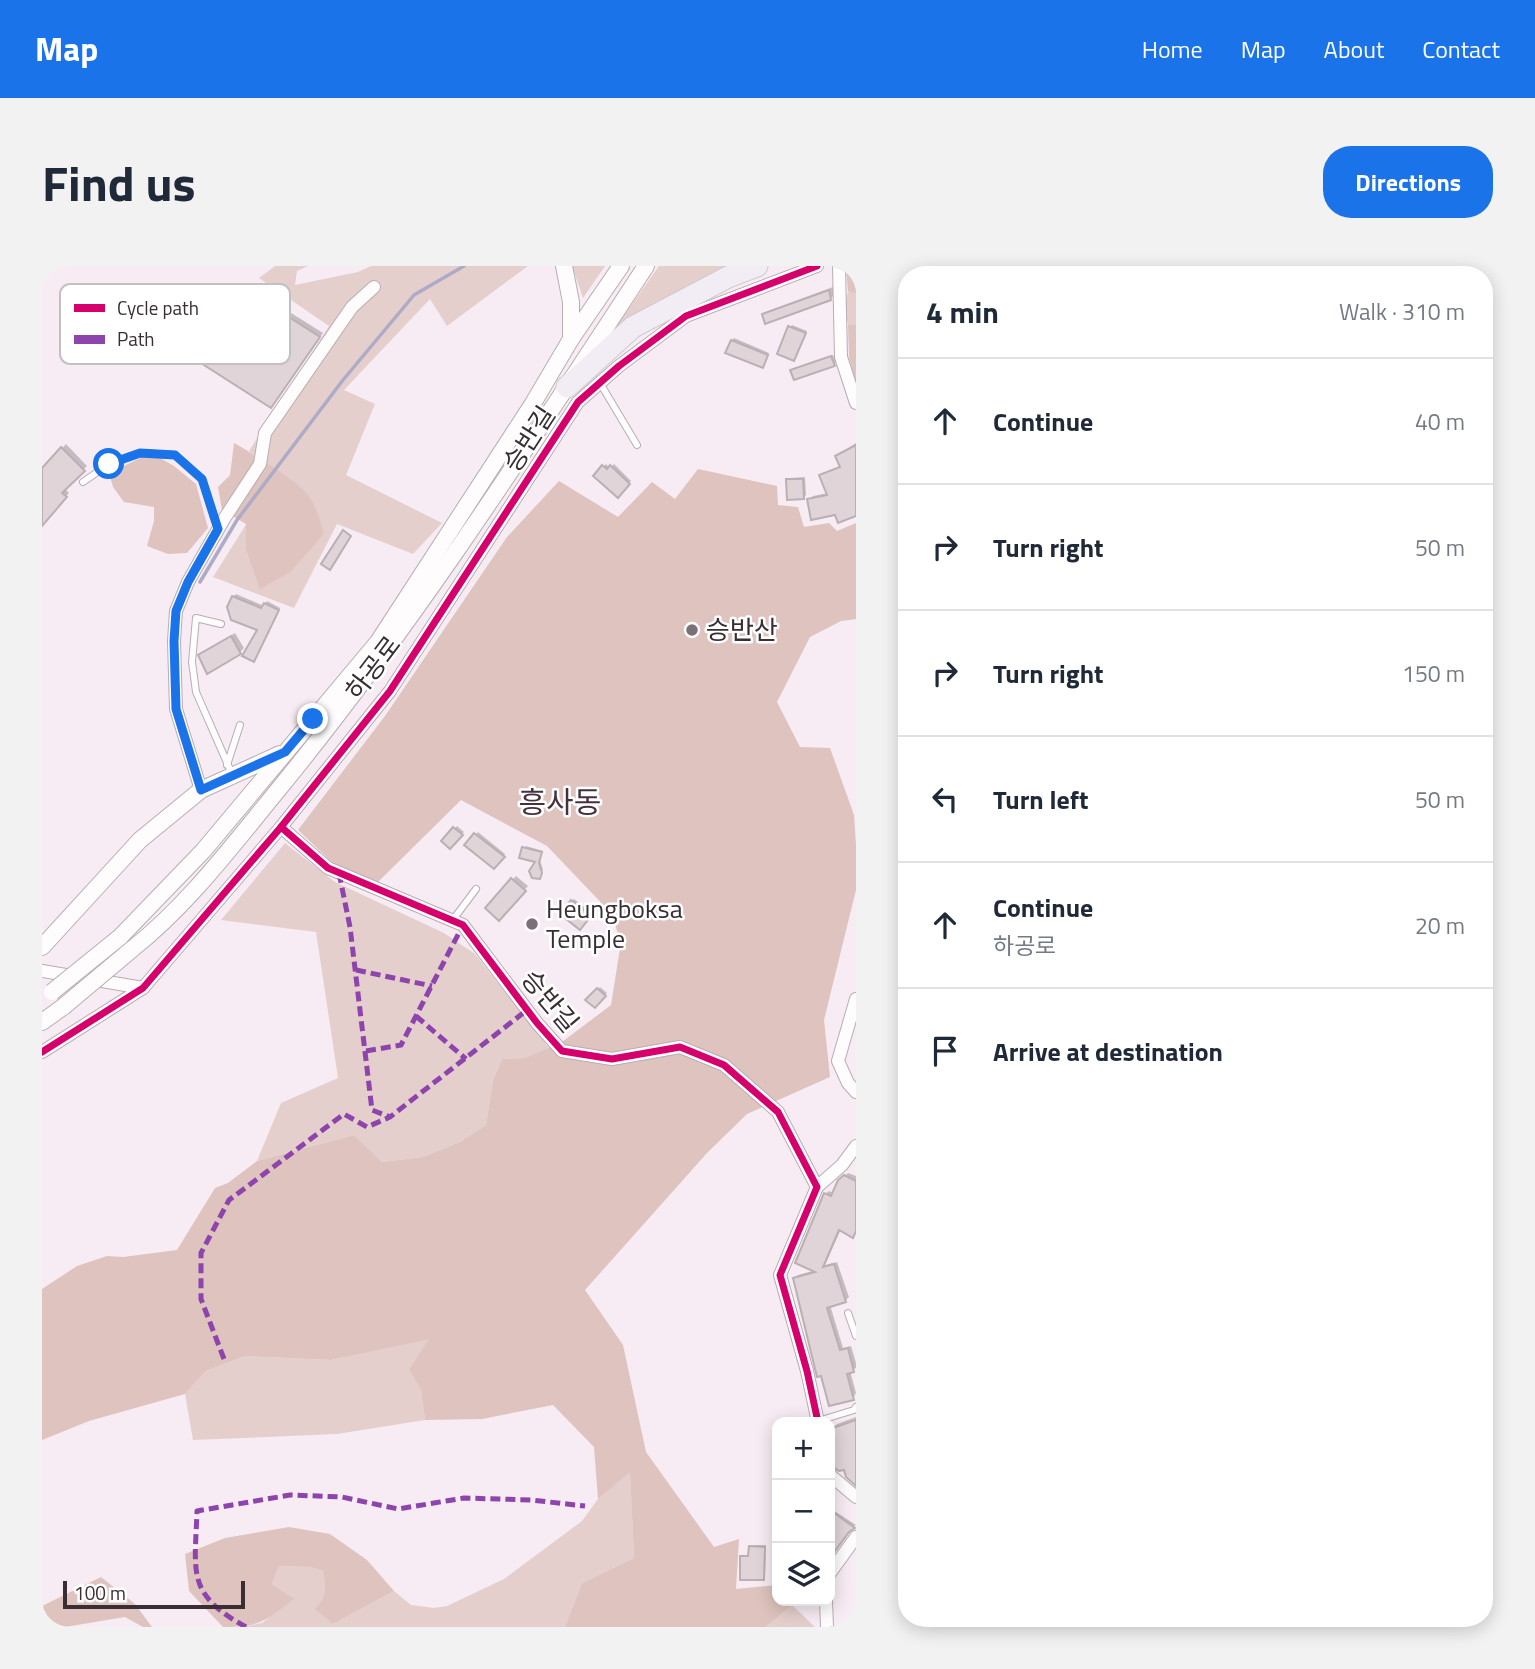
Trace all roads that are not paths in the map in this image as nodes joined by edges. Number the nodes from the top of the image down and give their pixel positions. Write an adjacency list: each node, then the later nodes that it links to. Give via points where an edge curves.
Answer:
1 (564, 266): 8 (street, via 571,302)
2 (621, 266): 8 (street, 하공로)
3 (646, 266): 10 (street, 하공로)
4 (757, 266): 10 (highway, via 633,327)
5 (817, 266): 9 (street, 승반길, via 686,316)
6 (839, 266): 11 (street, via 841,357)
7 (374, 287): 14 (street, via 352,307 264,433 260,464)
8 (571, 339): 17 (street, 하공로, via 378,642)
9 (600, 383): 12 (lane); 20 (street, 승반길, via 578,402 390,691)
10 (566, 387): 23 (street, 하공로, via 372,670 307,755 202,882 150,935)
11 (856, 403)
12 (637, 445)
13 (83, 482): 14 (lane, via 109,464 140,453 175,455 202,479)
14 (218, 529): 19 (street, via 176,611 174,641 176,709)
15 (221, 624): 18 (lane, via 196,618 192,662 196,692)
16 (240, 725): 18 (lane)
17 (285, 752): 18 (street); 23 (street, 하공로)
18 (230, 770): 19 (street)
19 (201, 790): 24 (street, via 140,840)
20 (282, 827): 22 (street, 승반길, via 328,868); 26 (street, 승반길)
21 (476, 889): 22 (lane)
22 (452, 920): 33 (street, 승반길, via 463,925 562,1051 612,1059 680,1047 724,1065 778,1112)
23 (126, 944): 27 (street, 하공로, bridge); 29 (street, 하공로, bridge)
24 (42, 947)
25 (42, 971): 26 (street)
26 (143, 988): 30 (street, 승반길)
27 (47, 995)
28 (856, 999): 31 (street, via 838,1061)
29 (42, 1022)
30 (42, 1052)
31 (856, 1092)
32 (856, 1146): 33 (street)
33 (817, 1187): 37 (street, via 780,1275)
34 (848, 1313): 35 (lane)
35 (856, 1336)
36 (856, 1407): 38 (lane)
37 (817, 1417)
38 (833, 1417)
39 (835, 1480): 40 (street)
40 (856, 1499)
41 (856, 1536): 42 (street)
42 (835, 1566)
43 (826, 1606): 44 (street)
44 (827, 1627)

